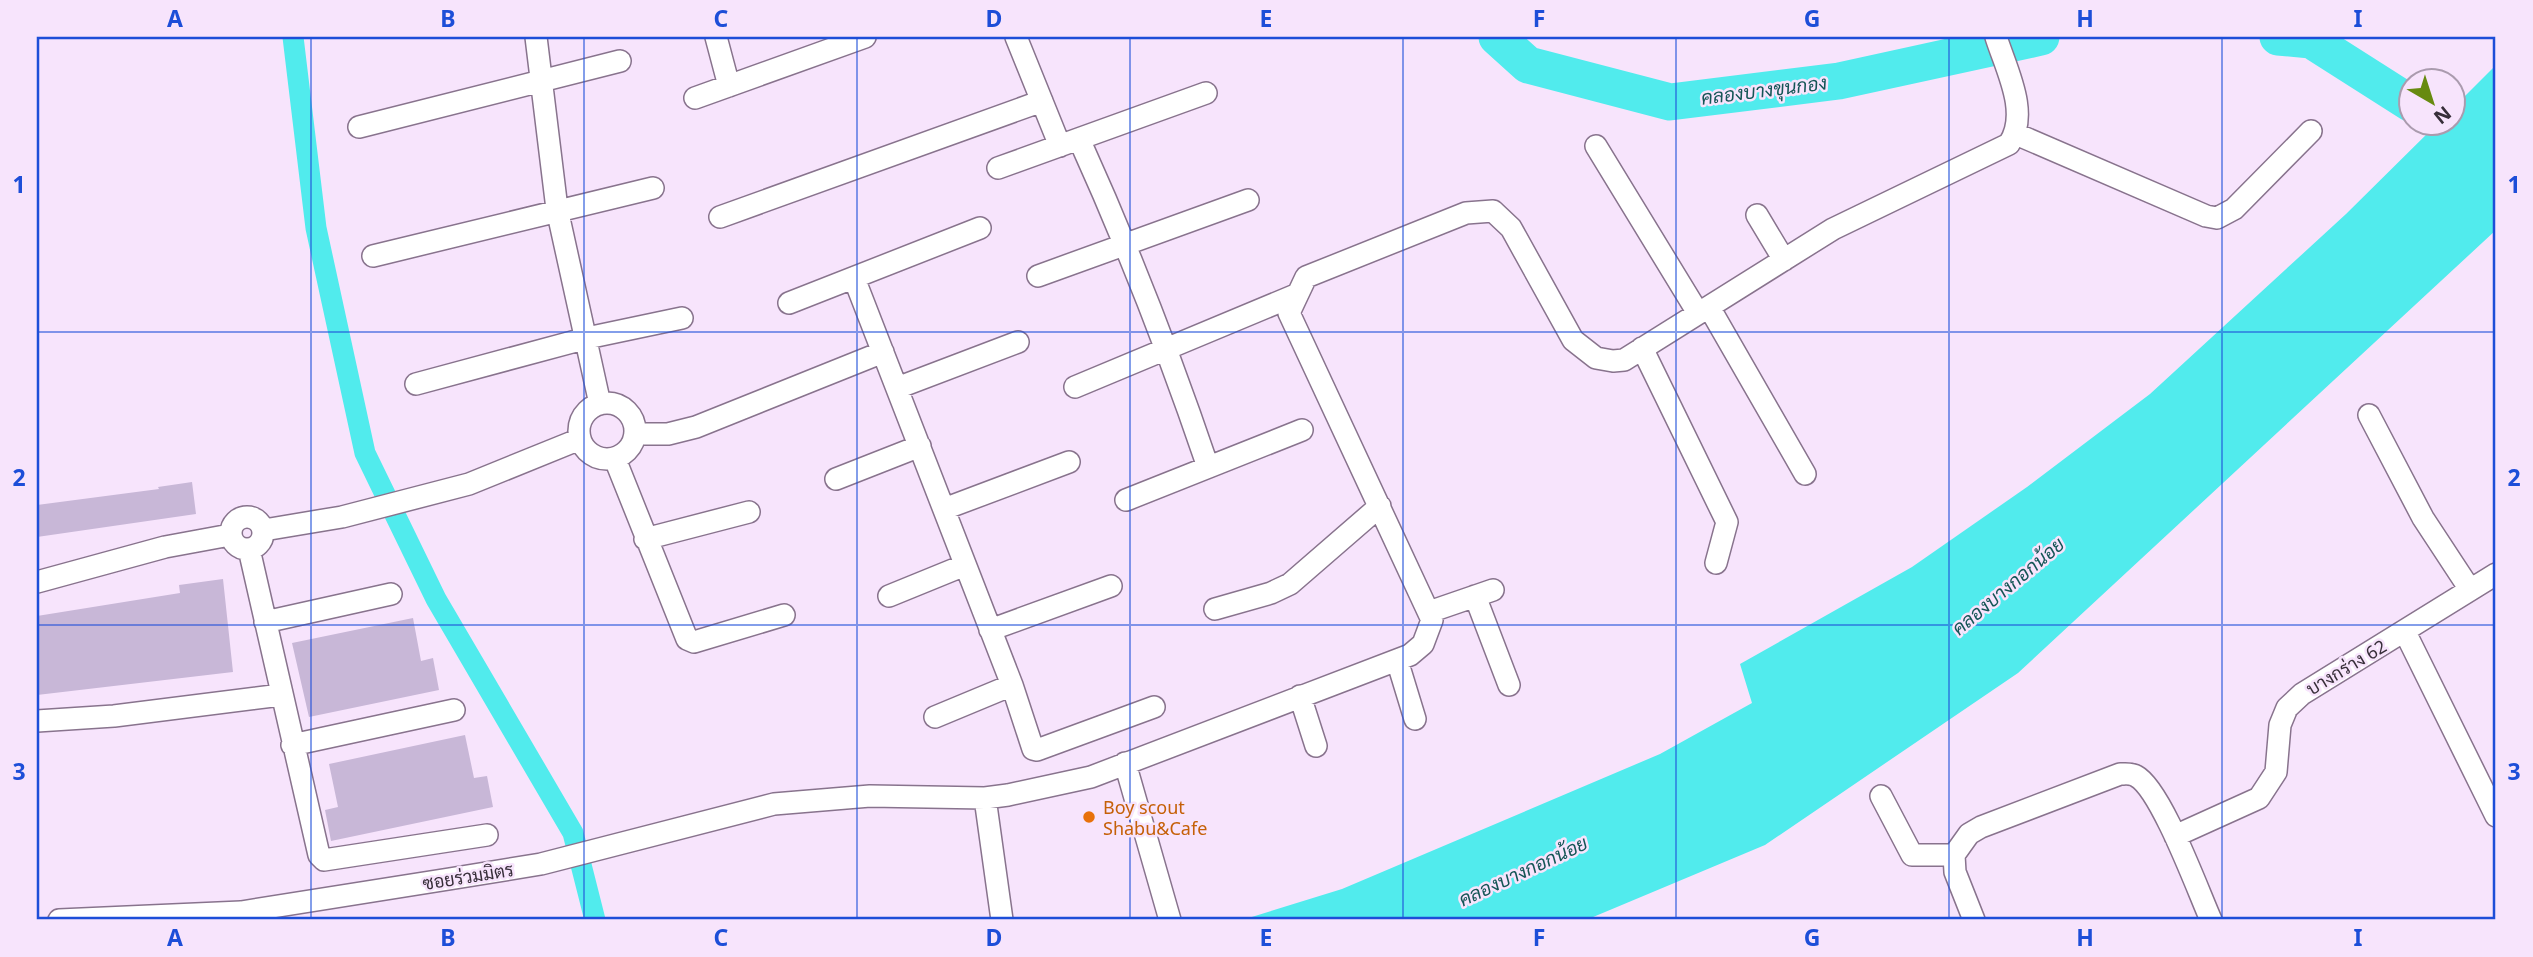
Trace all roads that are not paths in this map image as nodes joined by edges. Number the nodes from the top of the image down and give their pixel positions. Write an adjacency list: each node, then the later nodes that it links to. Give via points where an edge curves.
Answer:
1 (536, 37): 7 (street)
2 (716, 37): 8 (street)
3 (865, 37): 8 (street)
4 (1016, 37): 11 (street)
5 (1996, 37): 14 (street, via 2019,119)
6 (620, 61): 7 (street)
7 (540, 80): 12 (street); 20 (street)
8 (729, 86): 10 (street)
9 (1206, 93): 15 (street)
10 (695, 99)
11 (1042, 101): 15 (street); 22 (street)
12 (359, 127)
13 (2311, 131): 14 (street, via 2234,209 2217,218)
14 (2016, 134): 26 (street, via 2000,151 1833,229)
15 (1070, 142): 17 (street); 24 (street)
16 (1596, 146): 31 (street)
17 (998, 168)
18 (653, 188): 20 (street)
19 (1248, 200): 24 (street)
20 (557, 209): 25 (street); 33 (street)
21 (1757, 215): 26 (street)
22 (720, 217)
23 (980, 228): 28 (street)
24 (1127, 244): 27 (street); 35 (street)
25 (373, 256)
26 (1784, 260): 31 (street)
27 (1038, 276)
28 (854, 278): 30 (street); 37 (street)
29 (1298, 294): 35 (street); 36 (street, via 1306,277 1466,213 1493,211 1511,228 1573,340 1596,358 1613,361); 53 (street, via 1289,313)
30 (789, 303)
31 (1704, 310): 36 (street); 50 (street)
32 (682, 318): 33 (street)
33 (587, 338): 38 (street); 41 (street)
34 (1018, 342): 40 (street)
35 (1168, 346): 39 (street); 49 (street)
36 (1642, 348): 60 (street, via 1727,522)
37 (883, 352): 40 (street); 44 (street, via 696,427 668,434)
38 (416, 384)
39 (1075, 387)
40 (897, 388): 46 (street)
41 (600, 404): 44 (street, via 622,406 635,423); 45 (street, via 583,417)
42 (2369, 415): 65 (street, via 2423,518)
43 (1302, 430): 49 (street)
44 (636, 434): 47 (street, via 632,445)
45 (580, 439): 47 (street, via 593,456); 56 (street, via 469,484 347,516)
46 (920, 446): 51 (street); 54 (street)
47 (615, 459): 58 (street)
48 (1069, 462): 54 (street)
49 (1208, 467): 52 (street)
50 (1805, 474)
51 (836, 479)
52 (1126, 500)
53 (1380, 506): 68 (street, via 1290,584); 69 (street)
54 (944, 509): 61 (street)
55 (749, 512): 58 (street)
56 (264, 530): 57 (street, via 257,519 245,516 234,523); 59 (street, via 260,543)
57 (230, 535): 59 (street, via 237,546); 63 (street, via 165,547)
58 (645, 539): 70 (street, via 687,639 694,642)
59 (249, 549): 71 (street)
60 (1716, 563)
61 (965, 565): 67 (street); 72 (street)
62 (2496, 574): 65 (street, บางกร่าง 62)
63 (37, 582)
64 (1111, 586): 72 (street)
65 (2469, 588): 73 (street, บางกร่าง 62)
66 (391, 594): 71 (street)
67 (889, 596)
68 (1215, 609)
69 (1429, 612): 74 (street, ซอยร่วมมิตร, via 1432,621 1423,644); 76 (street, via 1484,593)
70 (784, 615)
71 (265, 622): 77 (street)
72 (990, 630): 75 (street)
73 (2405, 632): 89 (street); 91 (street, บางกร่าง 62, via 2302,694 2287,708 2277,734 2276,772 2259,798)
74 (1397, 660): 78 (street, ซอยร่วมมิตร); 82 (street)
75 (1012, 685): 79 (street, via 1035,750); 81 (street)
76 (1509, 685)
77 (281, 695): 83 (street); 84 (street)
78 (1300, 696): 85 (street); 86 (street, ซอยร่วมมิตร)
79 (1154, 707)
80 (454, 710): 84 (street)
81 (935, 717)
82 (1415, 719)
83 (37, 721)
84 (292, 745): 90 (street, via 316,849 324,860)
85 (1316, 746)
86 (1125, 763): 88 (street, ซอยร่วมมิตร, via 1091,777); 95 (street)
87 (1881, 796): 92 (street, via 1912,855)
88 (985, 798): 93 (street, ซอยร่วมมิตร, via 870,796 774,804 541,863 241,912); 94 (street)
89 (2496, 817)
90 (487, 835)
91 (2175, 836): 92 (street, via 2147,784 2137,776 2120,774 1981,827 1969,834); 97 (street)
92 (1954, 855): 96 (street, via 1955,872)
93 (59, 920)
94 (1002, 920)
95 (1170, 920)
96 (1974, 920)
97 (2211, 920)

